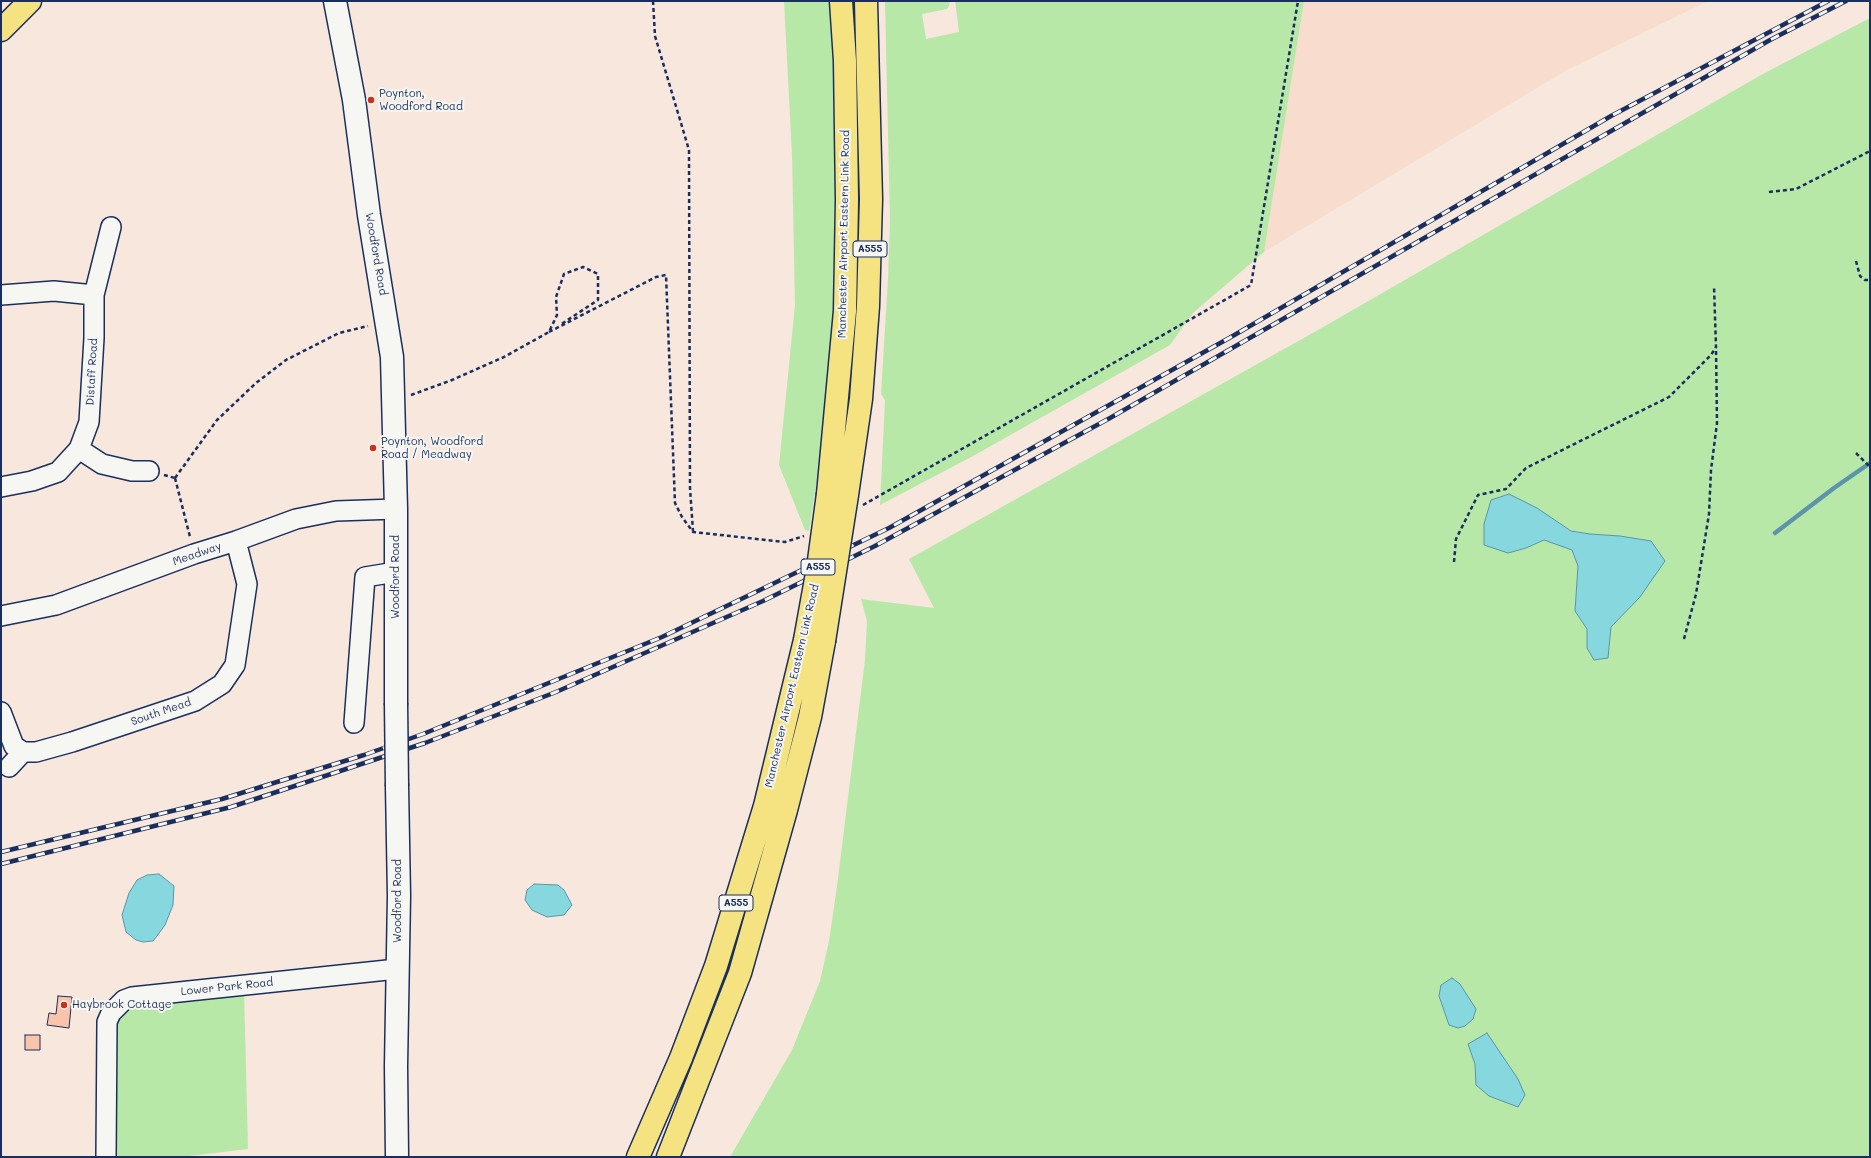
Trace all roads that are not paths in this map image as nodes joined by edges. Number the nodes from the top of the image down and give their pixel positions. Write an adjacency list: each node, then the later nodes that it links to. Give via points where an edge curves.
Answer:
1 (30, 1): 5 (main road)
2 (335, 1): 13 (street, Woodford Road, via 354,100 388,320 394,402)
3 (841, 1): 12 (main road, Manchester Airport Eastern Link Road / A555, via 845,61 847,200)
4 (866, 1): 12 (main road, Manchester Airport Eastern Link Road / A555, via 871,199 868,306 861,399)
5 (1, 30)
6 (111, 227): 8 (street, Distaff Road)
7 (1, 295): 8 (street, via 54,291)
8 (94, 295): 9 (street, Distaff Road, via 89,422)
9 (79, 449): 10 (street, via 102,464 132,471); 11 (street, Distaff Road, via 58,472 32,481)
10 (149, 471)
11 (1, 487)
12 (837, 495): 17 (main road, Manchester Airport Eastern Link Road / A555, bridge)
13 (396, 509): 14 (street, Meadway, via 315,514); 15 (street, Woodford Road)
14 (236, 541): 16 (street, Meadway, via 194,554 56,606); 20 (street, South Mead, via 247,584 235,665 222,684 195,701 72,742 36,752)
15 (396, 572): 19 (street, via 364,577); 22 (street, Woodford Road, bridge, via 399,896)
16 (1, 616)
17 (815, 640): 25 (main road, Manchester Airport Eastern Link Road / A555, via 723,945 681,1058); 26 (main road, Manchester Airport Eastern Link Road / A555, via 810,717 740,973)
18 (1, 712): 20 (street, via 14,746)
19 (354, 723)
20 (23, 752): 21 (street)
21 (9, 767)
22 (397, 968): 23 (street, Lower Park Road, via 132,997 124,1000 111,1013 107,1022); 24 (street, Woodford Road)
23 (106, 1157)
24 (398, 1157)
25 (638, 1157)
26 (668, 1157)

